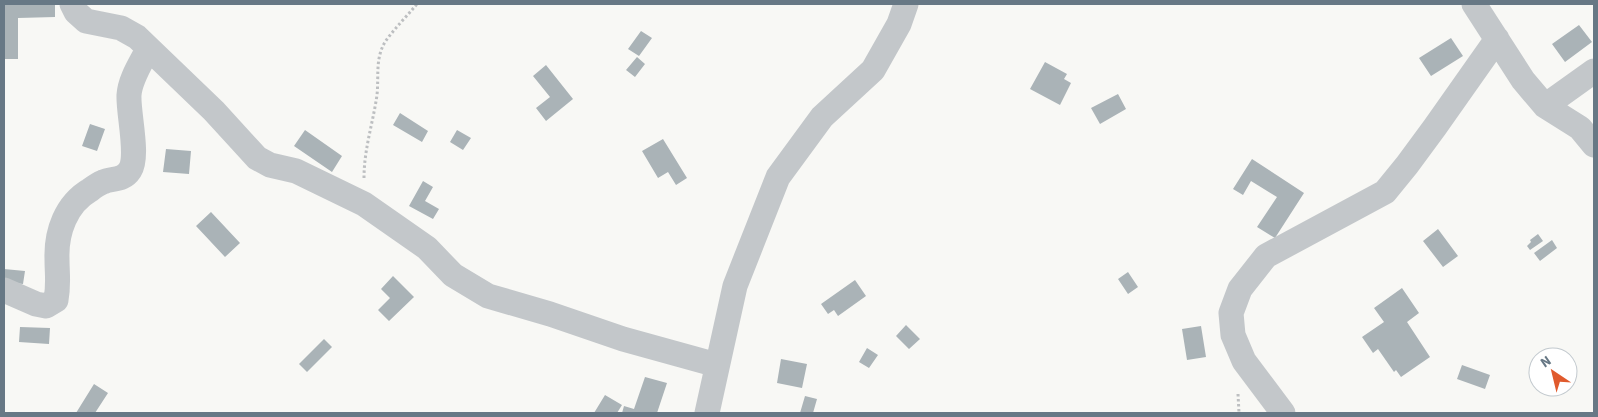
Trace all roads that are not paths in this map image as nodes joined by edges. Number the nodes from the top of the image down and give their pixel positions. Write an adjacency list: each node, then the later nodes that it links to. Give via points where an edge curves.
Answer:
1 (72, 4): 5 (street, via 86,21 121,28 137,37)
2 (906, 4): 10 (street, via 899,24 873,70 822,117 778,178 735,286)
3 (1474, 4): 4 (street)
4 (1497, 39): 7 (street, via 1523,80); 12 (street, via 1385,192 1266,256 1240,289 1231,313 1233,335 1244,361)
5 (148, 49): 9 (street, via 129,93 134,148 130,170 120,179 104,181 82,194 68,210 58,234 59,284 56,300 46,306); 10 (street, via 257,158 270,165 296,171 364,204 427,248 453,275 488,296)
6 (1594, 71): 7 (street)
7 (1545, 106): 8 (street, via 1580,128)
8 (1594, 145)
9 (4, 290)
10 (717, 366): 11 (street)
11 (707, 413)
12 (1283, 413)

